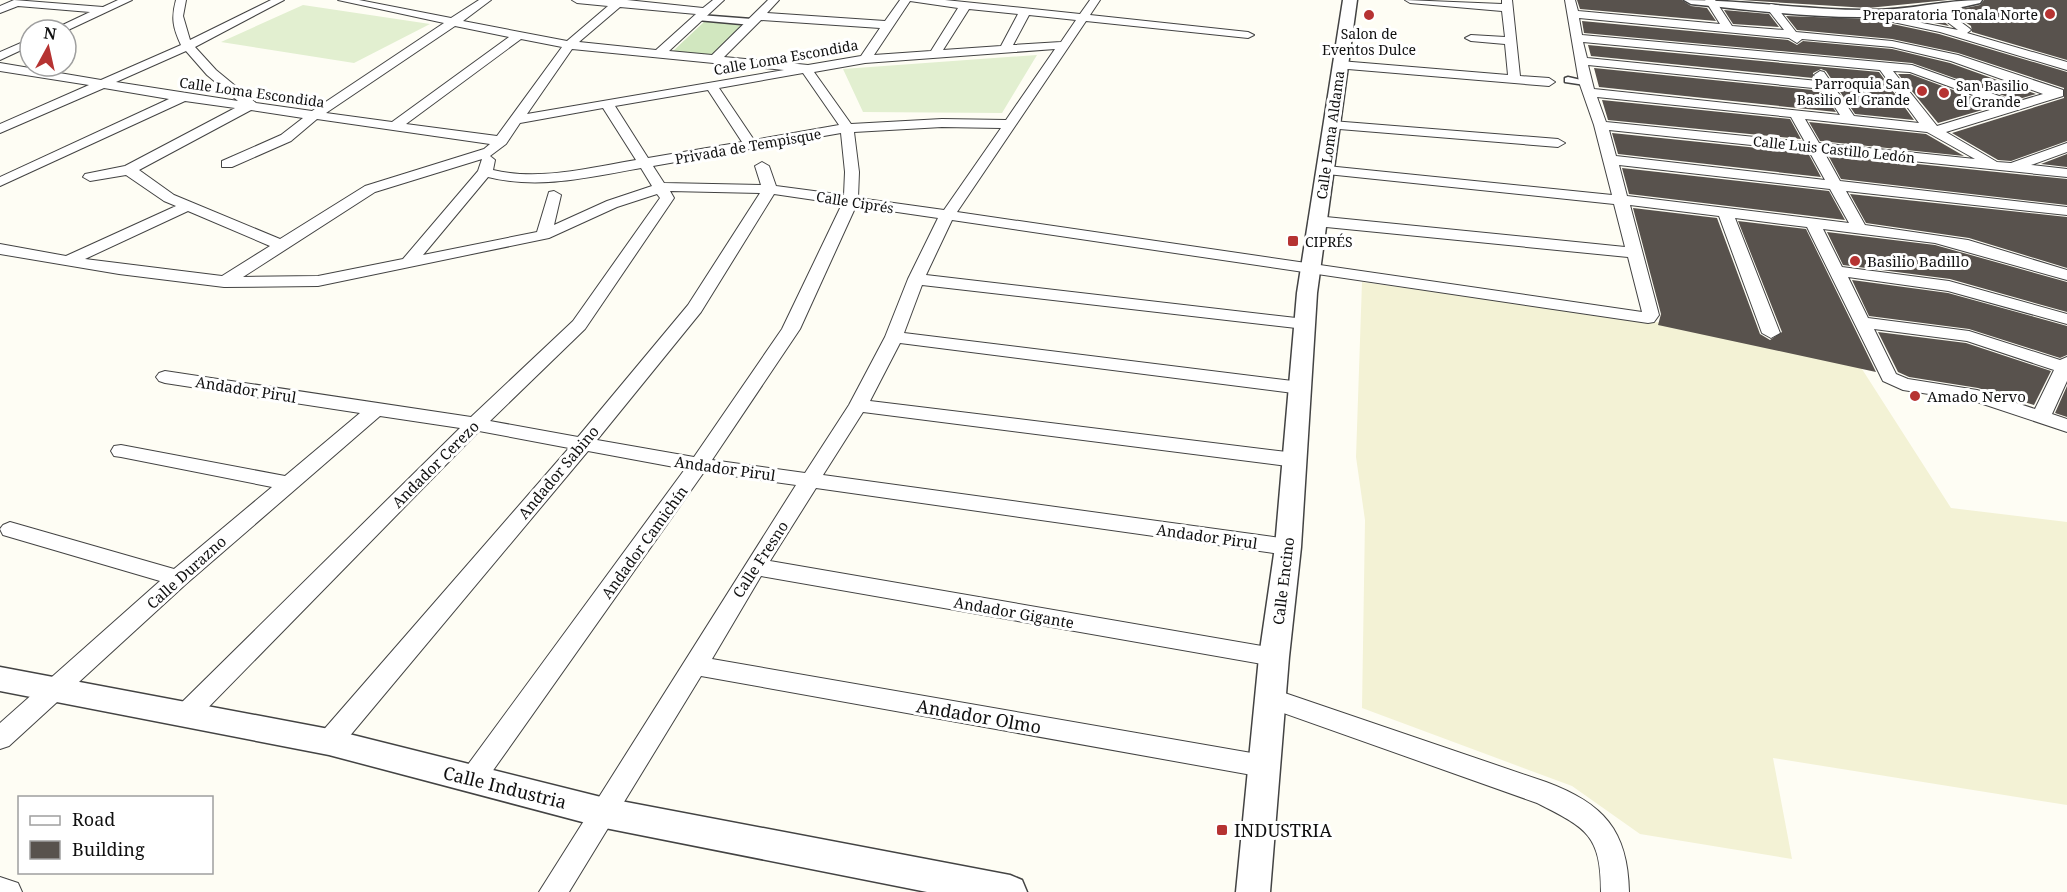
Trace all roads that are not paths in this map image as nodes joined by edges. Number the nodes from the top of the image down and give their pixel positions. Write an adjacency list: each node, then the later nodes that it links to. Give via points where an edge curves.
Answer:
1 (127, 0): 26 (street)
2 (180, 0): 45 (street, via 175,16)
3 (279, 0): 45 (street)
4 (343, 0): 33 (street)
5 (486, 0): 33 (street)
6 (577, 0): 19 (street)
7 (719, 0): 28 (street)
8 (774, 0): 30 (street)
9 (905, 0): 34 (street)
10 (914, 0): 21 (street)
11 (1095, 0): 31 (street, Calle Fresno)
12 (1350, 0): 55 (street, Calle Loma Aldama)
13 (1410, 0): 20 (street)
14 (1690, 0): 18 (street)
15 (1935, 0): 24 (street)
16 (1975, 0): 24 (street)
17 (20, 1): 25 (street); 26 (street)
18 (1710, 1): 23 (street); 35 (street)
19 (620, 2): 28 (street); 42 (street)
20 (1507, 4): 41 (street)
21 (965, 6): 27 (street); 49 (street)
22 (1571, 7): 35 (street); 40 (street)
23 (1771, 7): 29 (street); 36 (street)
24 (1953, 7): 29 (street, via 1914,14); 44 (street, via 1944,15 1951,22)
25 (0, 10)
26 (104, 10): 32 (street)
27 (1025, 12): 31 (street); 47 (street)
28 (703, 15): 30 (street); 48 (street)
29 (1866, 15): 44 (street)
30 (755, 19): 34 (street); 51 (street)
31 (1084, 20): 38 (street); 43 (street, Calle Fresno)
32 (78, 21)
33 (454, 22): 37 (street); 75 (street)
34 (888, 25): 53 (street)
35 (1728, 28): 36 (street)
36 (1793, 33): 52 (street); 68 (street, via 1923,50)
37 (519, 35): 42 (street); 81 (street)
38 (1248, 35)
39 (1471, 38): 41 (street)
40 (1579, 38): 52 (street); 54 (street)
41 (1511, 41): 60 (street)
42 (569, 45): 48 (street); 76 (street)
43 (1065, 45): 47 (street, Calle Loma Escondida); 78 (street, Calle Fresno)
44 (2004, 46): 57 (street)
45 (186, 47): 64 (street); 71 (street)
46 (18, 48): 50 (street)
47 (1005, 50): 49 (street, Calle Loma Escondida)
48 (660, 53): 51 (street)
49 (935, 54): 53 (street, Calle Loma Escondida)
50 (0, 56)
51 (716, 58): 59 (street)
52 (1809, 58): 56 (street); 66 (street)
53 (865, 59): 59 (street, Calle Loma Escondida)
54 (1580, 61): 61 (street); 67 (street)
55 (1340, 65): 60 (street); 79 (street, Calle Loma Aldama)
56 (1883, 66): 72 (street, via 1921,72); 84 (street)
57 (2067, 66)
58 (0, 67): 64 (street, Calle Loma Escondida)
59 (805, 68): 65 (street, Calle Loma Escondida); 82 (street)
60 (1514, 78): 63 (street)
61 (1748, 78): 66 (street); 73 (street)
62 (1568, 80): 67 (street)
63 (1549, 82)
64 (102, 83): 69 (street, Calle Loma Escondida); 83 (street)
65 (711, 85): 70 (street, Calle Loma Escondida); 87 (street)
66 (1827, 86): 77 (street)
67 (1587, 87): 73 (street); 80 (street)
68 (2061, 92): 72 (street)
69 (183, 97): 71 (street, Calle Loma Escondida); 101 (street)
70 (607, 104): 76 (street, Calle Loma Escondida); 93 (street)
71 (251, 105): 75 (street, Calle Loma Escondida); 96 (street)
72 (2018, 107): 84 (street)
73 (1763, 111): 74 (street)
74 (1796, 114): 77 (street); 88 (street)
75 (313, 116): 81 (street, Calle Loma Escondida); 92 (street, via 286,138)
76 (515, 120): 85 (street)
77 (1850, 120): 84 (street)
78 (1012, 124): 82 (street, Privada de Tempisque); 112 (street, Calle Fresno)
79 (1332, 125): 86 (street); 97 (street, Calle Loma Aldama)
80 (1601, 125): 88 (street, Calle Luis Castillo Ledón); 91 (street)
81 (393, 127): 85 (street, Calle Loma Escondida)
82 (847, 128): 87 (street, Privada de Tempisque); 108 (street)
83 (0, 129)
84 (1933, 130): 95 (street)
85 (501, 141): 90 (street)
86 (1558, 143)
87 (751, 146): 93 (street, Privada de Tempisque)
88 (1814, 147): 95 (street, Calle Luis Castillo Ledón); 103 (street)
89 (2067, 147): 95 (street)
90 (489, 152): 98 (street); 117 (street, via 370,189)
91 (1611, 160): 103 (street); 107 (street)
92 (227, 164)
93 (644, 165): 98 (street, Privada de Tempisque, via 558,178 514,179); 105 (street)
94 (762, 166): 104 (street)
95 (2004, 167): 99 (street, Calle Luis Castillo Ledón)
96 (129, 170): 100 (street); 109 (street, via 169,198)
97 (1327, 170): 107 (street); 113 (street, Calle Loma Aldama)
98 (485, 172): 121 (street)
99 (2062, 173): 102 (street)
100 (90, 177)
101 (0, 182)
102 (2067, 184)
103 (1835, 185): 110 (street); 115 (street)
104 (770, 189): 105 (street, Calle Ciprés); 108 (street, Calle Ciprés); 140 (street, Andador Sabino, via 695,308)
105 (664, 192): 116 (street, Calle Ciprés, via 612,204); 138 (street, Andador Cerezo, via 579,325)
106 (554, 195): 116 (street)
107 (1621, 200): 111 (street); 119 (street)
108 (851, 201): 112 (street, Calle Ciprés); 143 (street, Andador Camichín, via 792,329)
109 (188, 206): 117 (street); 120 (street)
110 (2067, 211)
111 (1725, 213): 114 (street); 130 (street)
112 (947, 216): 122 (street, Calle Ciprés); 125 (street, Calle Fresno)
113 (1316, 222): 119 (street); 122 (street, Calle Loma Aldama)
114 (1813, 224): 115 (street); 123 (street)
115 (1858, 228): 124 (street, via 1968,245)
116 (544, 235): 121 (street, Calle Ciprés)
117 (280, 245): 126 (street)
118 (0, 249): 120 (street, Calle Ciprés)
119 (1635, 253): 122 (street, Calle Ciprés, via 1651,315 1648,318)
120 (67, 261): 126 (street, Calle Ciprés)
121 (409, 262): 126 (street, Calle Ciprés, via 318,281)
122 (1310, 269): 129 (street, Calle Encino)
123 (1836, 271): 127 (street, via 1949,286); 128 (street)
124 (2067, 275)
125 (916, 279): 129 (street); 131 (street, Calle Fresno)
126 (225, 282)
127 (2067, 320)
128 (1861, 322): 132 (street, via 1969,336); 137 (street, via 1889,377 1895,381 1977,396)
129 (1305, 324): 134 (street, Calle Encino)
130 (1771, 333)
131 (894, 337): 134 (street); 135 (street, Calle Fresno)
132 (2066, 366): 137 (street)
133 (165, 377): 136 (street, Andador Pirul)
134 (1301, 388): 142 (street, Calle Encino)
135 (858, 405): 142 (street); 144 (street, Calle Fresno)
136 (375, 410): 138 (street, Andador Pirul); 145 (street, Calle Durazno)
137 (2041, 417): 139 (street)
138 (475, 424): 140 (street, Andador Pirul); 155 (street, Andador Cerezo)
139 (2067, 426)
140 (582, 445): 143 (street, Andador Pirul); 157 (street, Andador Sabino)
141 (121, 451): 145 (street)
142 (1295, 460): 147 (street, Calle Encino)
143 (699, 465): 144 (street, Andador Pirul); 159 (street, Andador Camichín)
144 (811, 481): 147 (street, Andador Pirul); 148 (street, Calle Fresno)
145 (288, 483): 149 (street, Calle Durazno)
146 (10, 530): 149 (street)
147 (1288, 547): 150 (street, Calle Encino)
148 (755, 567): 150 (street, Andador Gigante); 151 (street, Calle Fresno)
149 (178, 578): 153 (street, Calle Durazno)
150 (1274, 657): 154 (street, Calle Encino)
151 (694, 665): 158 (street, Andador Olmo); 160 (street, Calle Fresno)
152 (0, 680): 153 (street, Calle Industria)
153 (56, 690): 155 (street, Calle Industria); 156 (street, Calle Durazno)
154 (1270, 698): 158 (street, Calle Encino); 166 (street, via 1546,794 1596,822 1610,845 1616,869)
155 (184, 716): 157 (street, Calle Industria)
156 (0, 738)
157 (329, 742): 159 (street, Calle Industria)
158 (1263, 766): 165 (street, Calle Encino)
159 (473, 778): 160 (street, Calle Industria)
160 (605, 813): 163 (street, Calle Fresno); 164 (street, Calle Industria)
161 (0, 890): 162 (street)
162 (8, 892)
163 (553, 892)
164 (1010, 892)
165 (1253, 892)
166 (1615, 892)

